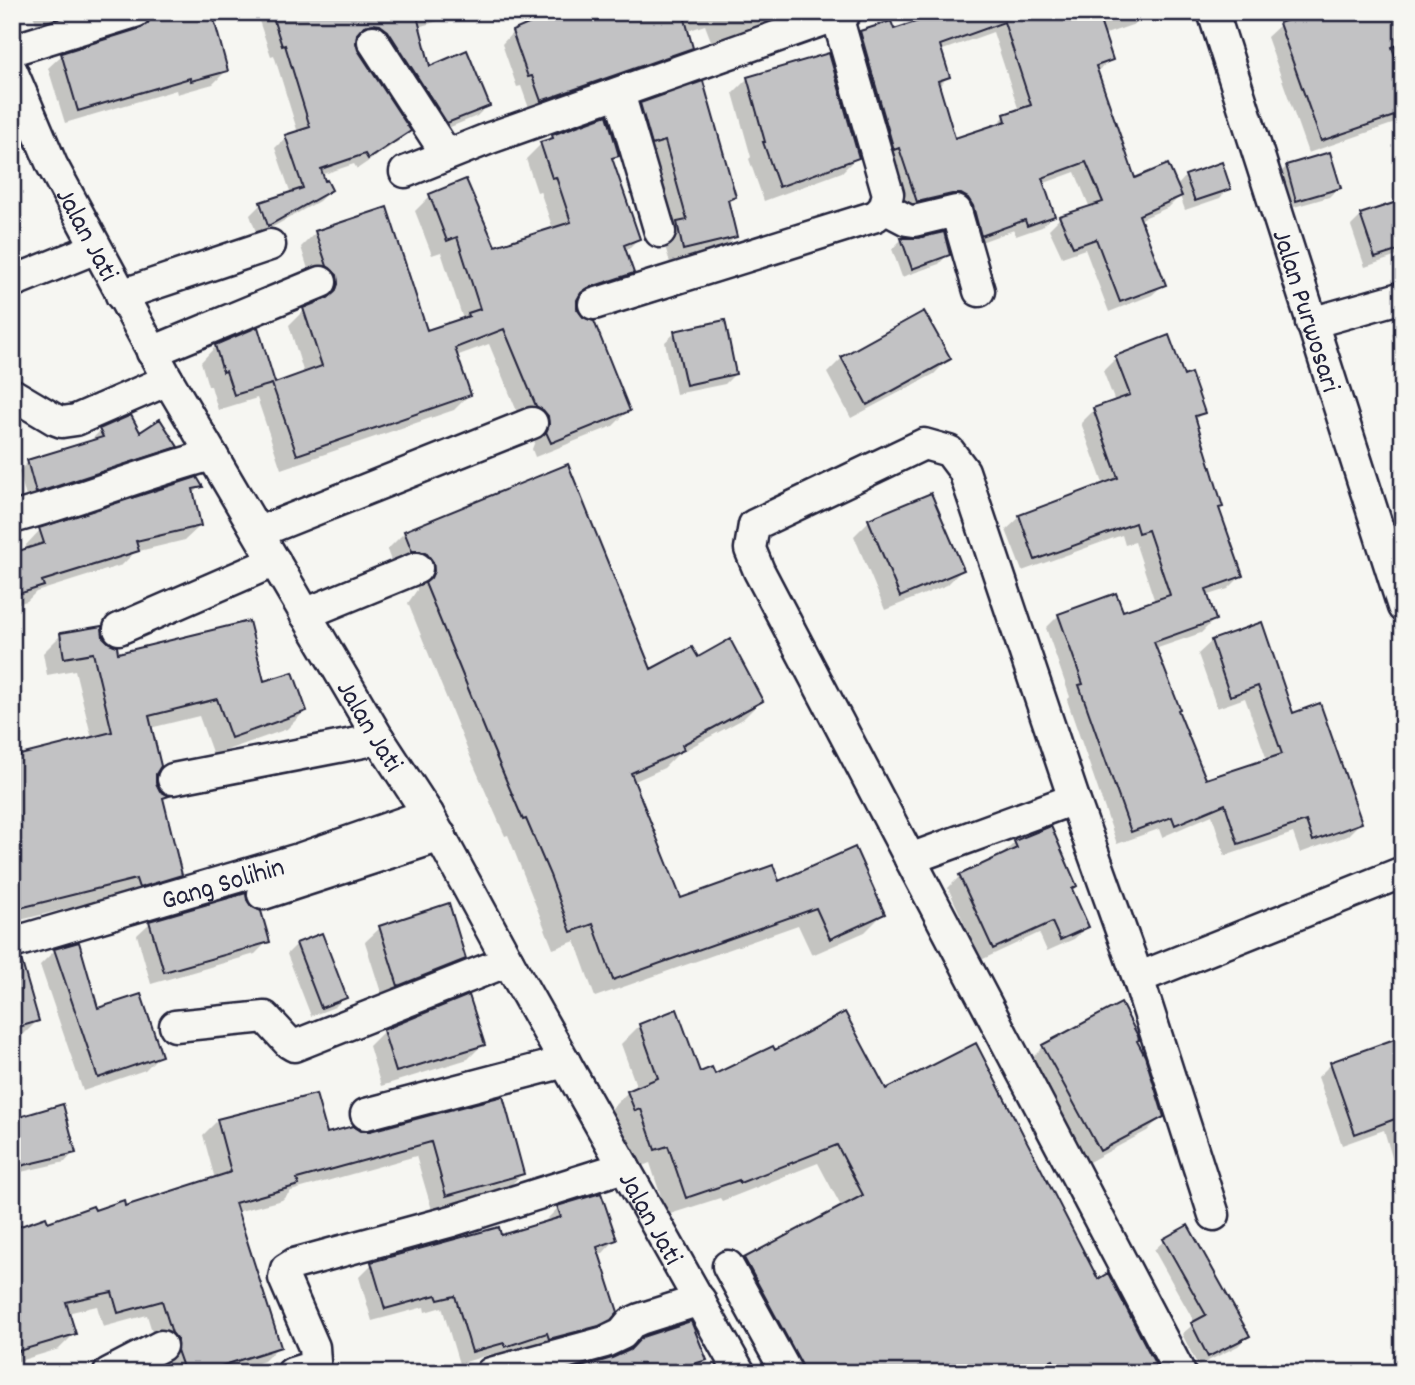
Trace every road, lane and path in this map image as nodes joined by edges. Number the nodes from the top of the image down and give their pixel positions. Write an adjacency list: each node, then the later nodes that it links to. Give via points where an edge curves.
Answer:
1 (135, 12): 5 (street)
2 (1213, 12): 19 (street, Jalan Purwosari)
3 (842, 14): 6 (street); 9 (street, via 888,194)
4 (373, 41): 7 (street)
5 (13, 69): 12 (street, Jalan Jati, via 52,165)
6 (619, 93): 7 (street); 10 (street)
7 (447, 155): 8 (street)
8 (405, 172)
9 (884, 208): 15 (street, via 915,221 956,211); 18 (street, via 876,216)
10 (660, 232)
11 (270, 245): 16 (street)
12 (96, 248): 13 (street); 16 (street, Jalan Jati)
13 (12, 282)
14 (321, 282): 20 (street)
15 (979, 291)
16 (121, 295): 20 (street, Jalan Jati)
17 (1403, 297): 19 (street)
18 (594, 304)
19 (1311, 323): 29 (street, Jalan Purwosari)
20 (152, 352): 21 (street, Jalan Jati)
21 (168, 380): 22 (street, via 62,422); 24 (street, Jalan Jati)
22 (12, 394)
23 (532, 423): 26 (street)
24 (212, 455): 25 (street); 26 (street, Jalan Jati)
25 (12, 518)
26 (259, 533): 27 (street, Jalan Jati)
27 (275, 561): 30 (street, Jalan Jati); 31 (street)
28 (417, 568): 30 (street)
29 (1403, 607)
30 (305, 614): 32 (street, Jalan Jati)
31 (119, 629)
32 (379, 739): 33 (street); 35 (street, Jalan Jati)
33 (173, 779)
34 (1074, 799): 36 (street); 36 (street, via 964,471 949,451 924,444 754,525 750,550); 41 (street)
35 (435, 825): 38 (street); 39 (street, Gang Solihin, via 299,859); 40 (street, Jalan Jati)
36 (910, 859): 55 (street)
37 (1403, 872): 41 (street)
38 (263, 894)
39 (12, 943)
40 (508, 961): 42 (street, via 294,1046 265,1017); 43 (street, Jalan Jati)
41 (1138, 978): 46 (street)
42 (175, 1026)
43 (565, 1062): 44 (street); 45 (street, Jalan Jati)
44 (366, 1114)
45 (624, 1167): 48 (street, Jalan Jati); 51 (street, via 452,1222 294,1264 286,1269 284,1278 314,1347 315,1362)
46 (1214, 1216)
47 (728, 1266): 54 (street)
48 (700, 1300): 52 (street, via 640,1319 605,1342); 53 (street, Jalan Jati)
49 (161, 1346): 50 (street)
50 (109, 1373)
51 (292, 1373)
52 (491, 1373)
53 (740, 1373)
54 (787, 1373)
55 (1180, 1373)

